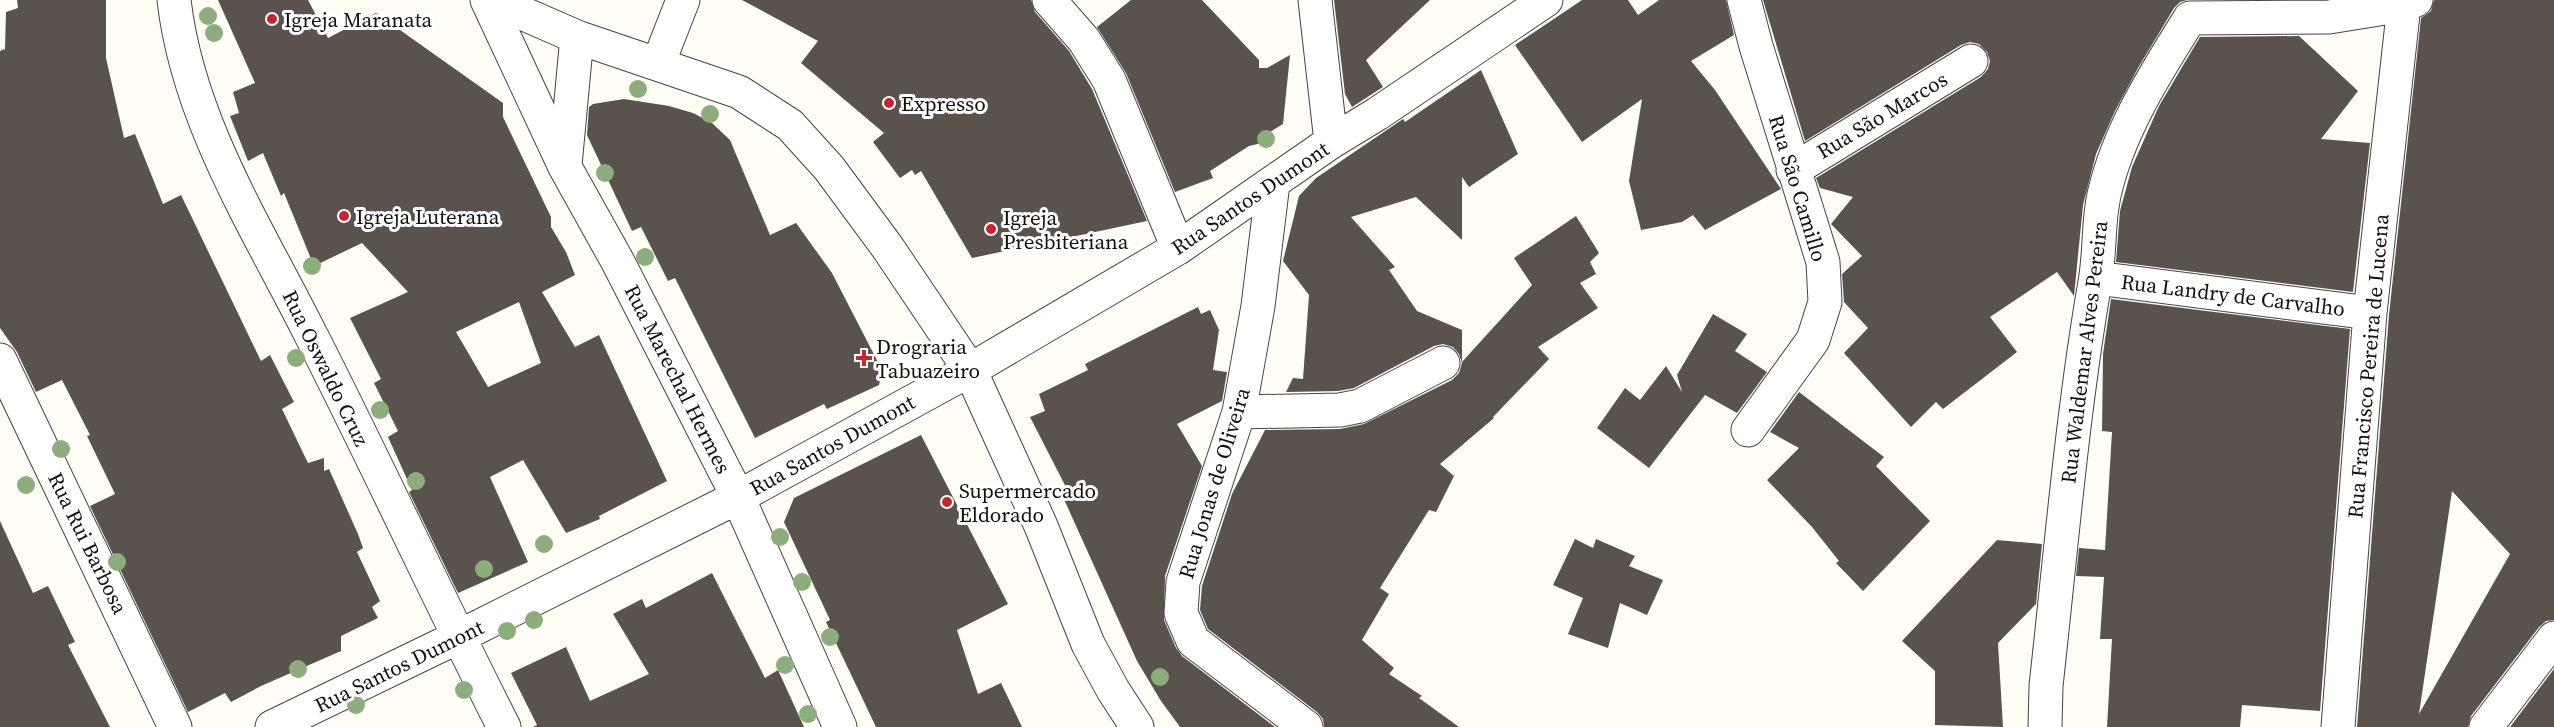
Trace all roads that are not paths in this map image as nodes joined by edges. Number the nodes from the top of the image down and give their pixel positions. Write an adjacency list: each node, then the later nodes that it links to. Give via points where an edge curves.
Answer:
1 (174, 0): 28 (street, Rua Oswaldo Cruz, via 191,85 232,183 313,338)
2 (487, 0): 16 (street, Rua Marechal Hermes)
3 (492, 0): 12 (street)
4 (683, 0): 14 (street)
5 (1049, 0): 19 (street, via 1084,40 1109,80)
6 (1315, 0): 15 (street)
7 (1546, 0): 15 (street, Rua Santos Dumont)
8 (1744, 0): 17 (street, Rua São Camillo)
9 (2410, 2): 10 (street); 21 (street, Rua Francisco Pereira de Lucena)
10 (2325, 8): 11 (street)
11 (2185, 9): 20 (street, Rua Waldemar Alves Pereira, via 2130,123 2107,182 2098,224)
12 (576, 37): 14 (street); 16 (street)
13 (1971, 61): 17 (street, Rua São Marcos)
14 (658, 64): 24 (street, via 739,92 790,125 829,168 888,248)
15 (1331, 142): 18 (street, Rua Santos Dumont)
16 (565, 166): 27 (street, Rua Marechal Hermes)
17 (1792, 170): 26 (street, Rua São Camillo, via 1823,262 1825,302 1813,340)
18 (1273, 183): 19 (street, Rua Santos Dumont); 25 (street, Rua Jonas de Oliveira, via 1258,306)
19 (1178, 248): 24 (street, Rua Santos Dumont)
20 (2096, 278): 21 (street, Rua Landry de Carvalho); 36 (street, Rua Waldemar Alves Pereira, via 2083,343 2046,686)
21 (2370, 313): 37 (street, Rua Francisco Pereira de Lucena)
22 (0, 360): 30 (street, Rua Rui Barbosa)
23 (1443, 363): 25 (street, via 1360,406 1340,410)
24 (970, 370): 27 (street, Rua Santos Dumont); 34 (street, via 1041,526 1088,644)
25 (1239, 412): 35 (street, Rua Jonas de Oliveira, via 1183,582 1181,613 1193,641)
26 (1748, 430)
27 (738, 497): 28 (street, Rua Santos Dumont); 33 (street, Rua Marechal Hermes)
28 (458, 638): 31 (street, Rua Santos Dumont); 32 (street, Rua Oswaldo Cruz)
29 (2554, 638): 38 (street)
30 (176, 727)
31 (272, 727)
32 (504, 727)
33 (840, 727)
34 (1137, 727)
35 (1306, 727)
36 (2045, 727)
37 (2338, 727)
38 (2486, 727)

